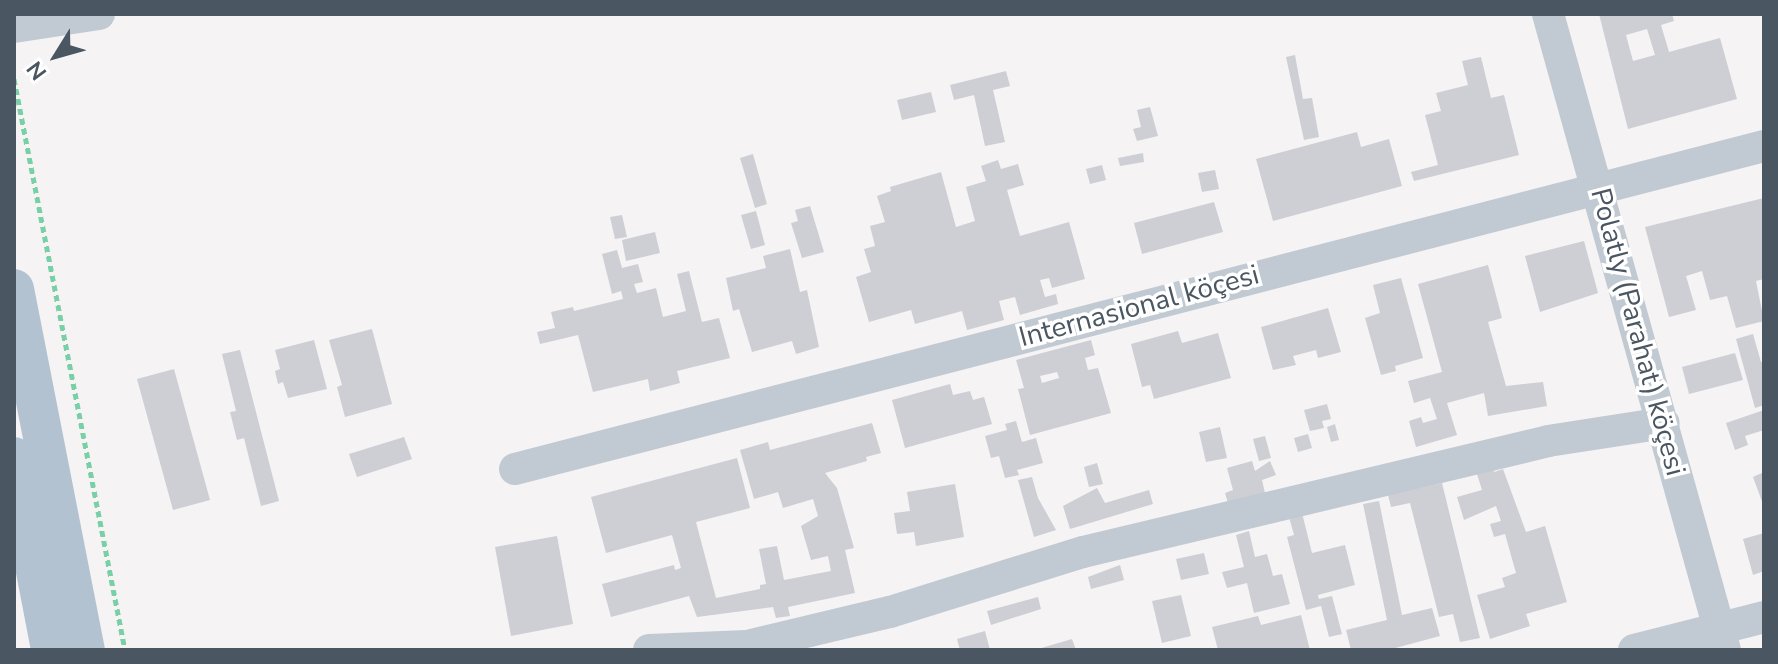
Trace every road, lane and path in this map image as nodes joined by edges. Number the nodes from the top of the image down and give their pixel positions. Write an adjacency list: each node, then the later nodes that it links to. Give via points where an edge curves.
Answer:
1 (99, 14): 3 (street)
2 (1548, 14): 6 (street, Polatly (Parahat) köçesi)
3 (14, 27)
4 (14, 79): 15 (path)
5 (1764, 146): 6 (street, Internasional köçesi)
6 (1599, 187): 8 (street, Polatly (Parahat) köçesi); 10 (street, Internasional köçesi)
7 (14, 289): 14 (main road)
8 (1664, 423): 12 (street, Polatly (Parahat) köçesi); 16 (street, via 1548,441 1098,548 890,612 747,646)
9 (14, 457): 13 (main road)
10 (515, 469)
11 (1764, 617): 12 (street)
12 (1722, 640): 17 (street)
13 (51, 650)
14 (85, 650)
15 (125, 650)
16 (649, 650)
17 (1634, 650)

